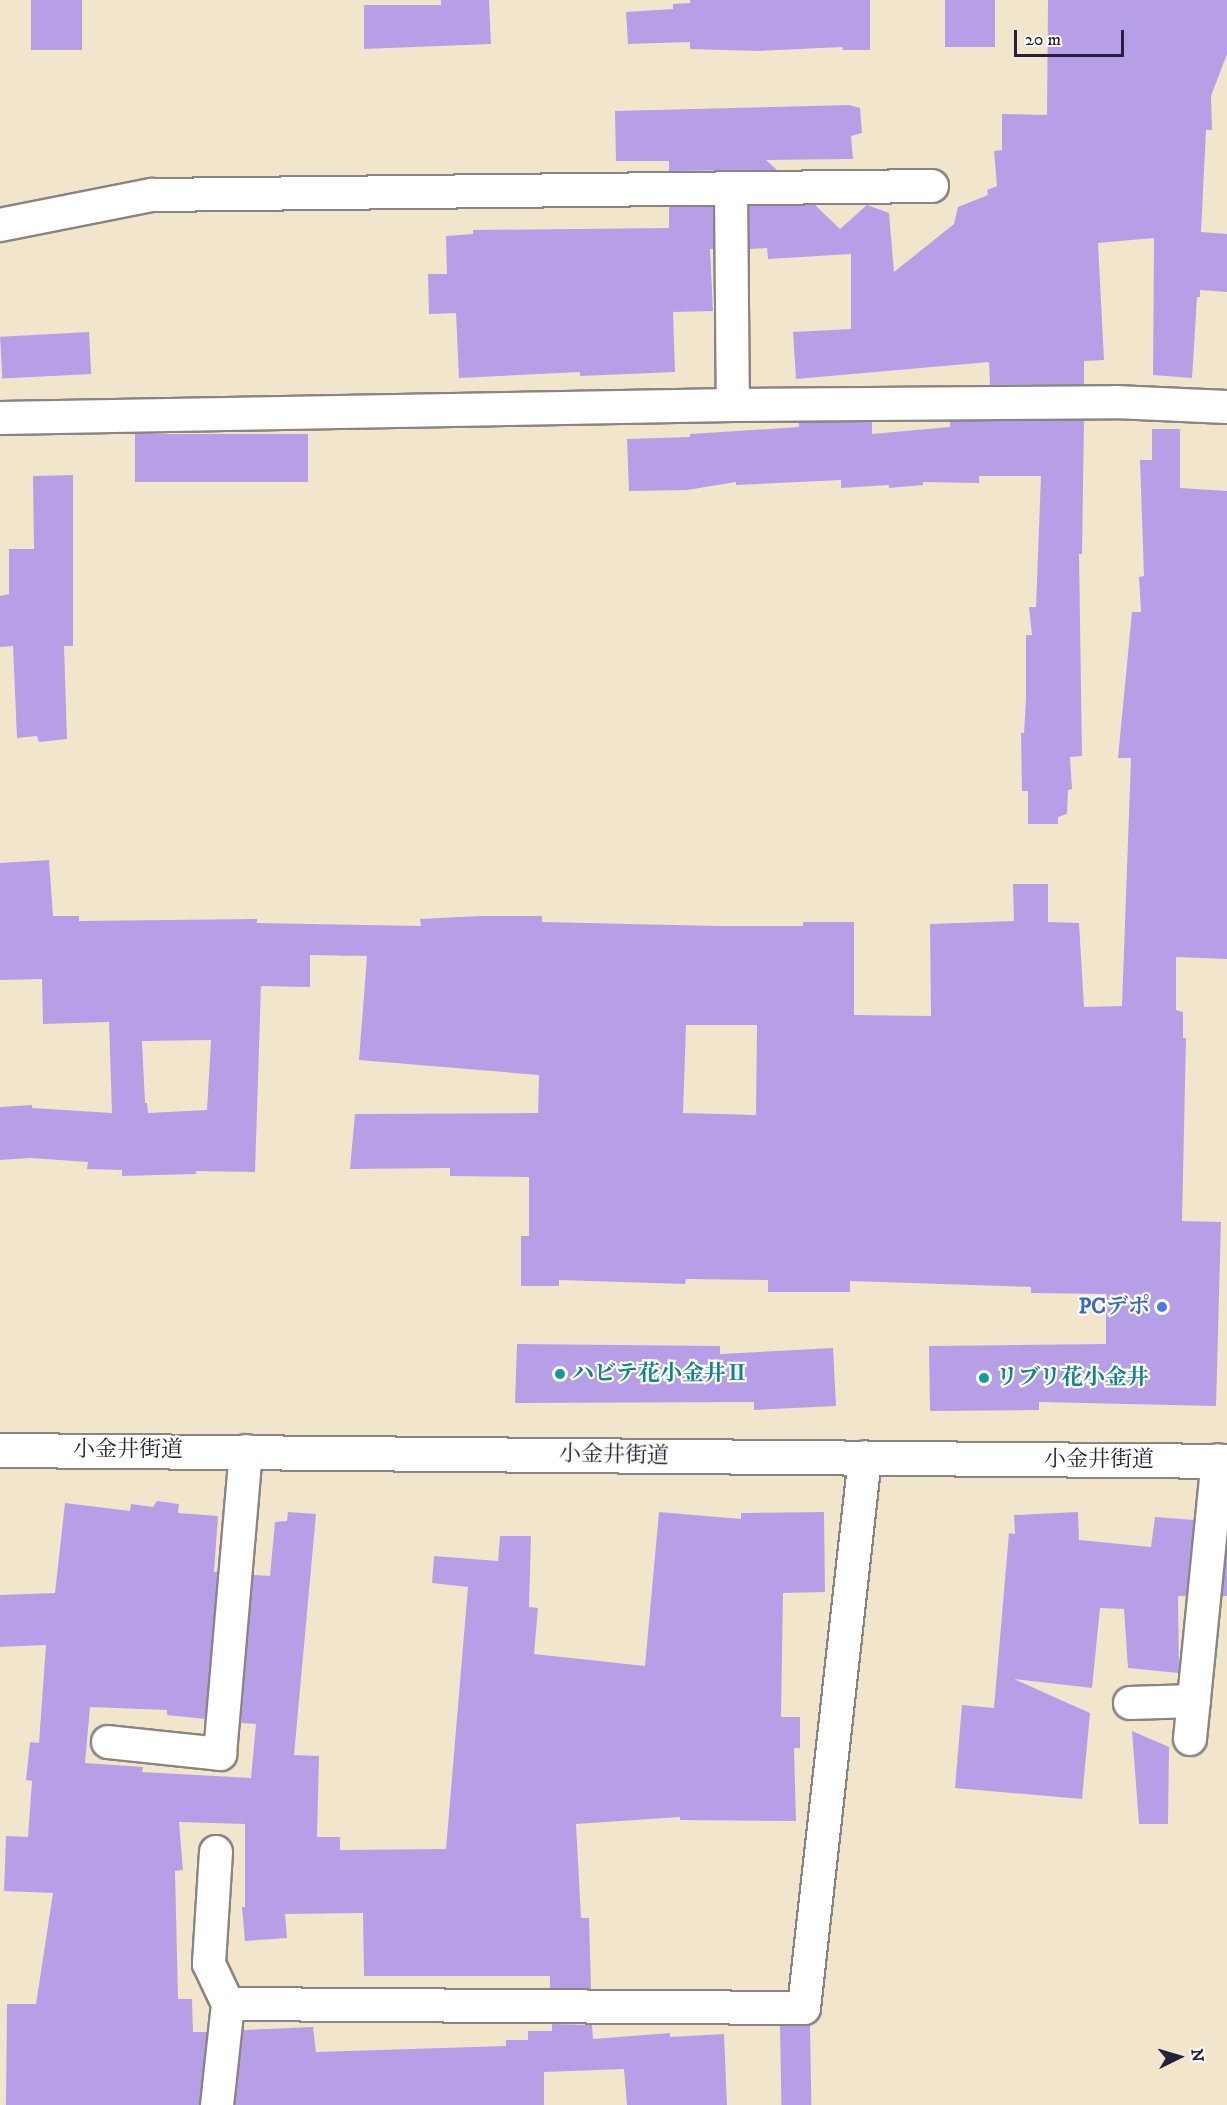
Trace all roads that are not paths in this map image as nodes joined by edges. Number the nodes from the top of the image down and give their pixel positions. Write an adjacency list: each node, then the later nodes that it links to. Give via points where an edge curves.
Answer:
1 (932, 186): 2 (street)
2 (731, 189): 3 (street, via 152,195); 4 (street)
3 (0, 225)
4 (733, 405): 5 (street, via 1115,402); 6 (street)
5 (1227, 407)
6 (0, 418)
7 (0, 1450): 8 (main road, 小金井街道)
8 (246, 1451): 9 (main road, 小金井街道); 14 (street, via 220,1754)
9 (865, 1457): 10 (main road, 小金井街道); 16 (street, via 804,2008)
10 (1222, 1460): 11 (street)
11 (1194, 1701): 12 (street); 13 (street)
12 (1130, 1703)
13 (1190, 1739)
14 (108, 1742)
15 (216, 1852): 16 (street, via 209,1964)
16 (228, 2004): 17 (street)
17 (217, 2105)

